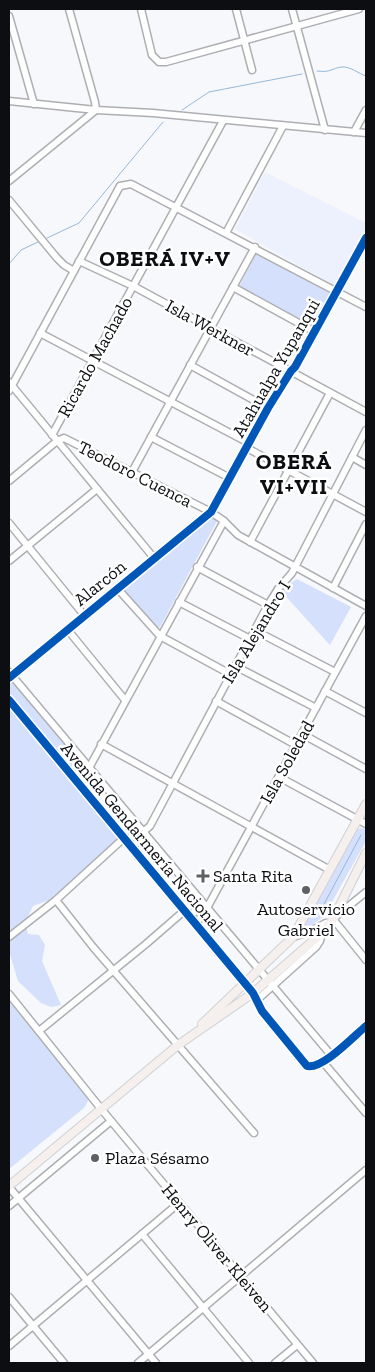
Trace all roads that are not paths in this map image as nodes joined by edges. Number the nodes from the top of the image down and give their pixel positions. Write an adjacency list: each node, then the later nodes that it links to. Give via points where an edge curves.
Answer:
1 (69, 9): 12 (street)
2 (142, 9): 8 (street, via 152,55 159,62)
3 (236, 9): 8 (street)
4 (292, 9): 7 (street)
5 (359, 9): 7 (street)
6 (9, 16): 11 (street)
7 (297, 26): 8 (street); 16 (street)
8 (244, 40): 9 (street)
9 (252, 70)
10 (9, 101): 11 (street)
11 (34, 104): 12 (street)
12 (96, 110): 14 (street); 19 (street)
13 (366, 110): 17 (street)
14 (222, 120): 15 (street); 21 (street, Ricardo Machado)
15 (284, 126): 16 (street); 22 (street)
16 (325, 130): 17 (street)
17 (354, 132): 18 (street)
18 (366, 133)
19 (9, 181)
20 (9, 200): 26 (street, via 57,258)
21 (177, 207): 22 (street); 25 (street, via 131,184 120,186); 27 (street, Ricardo Machado)
22 (226, 233): 24 (street)
23 (366, 238): 29 (street, Atahualpa Yupanqui)
24 (255, 247): 28 (street); 29 (street)
25 (79, 261): 26 (street); 27 (street, Isla Werkner)
26 (74, 271): 33 (street)
27 (133, 286): 31 (street, Isla Werkner); 34 (street, Ricardo Machado)
28 (233, 287): 31 (street); 32 (street)
29 (337, 292): 30 (street); 32 (street, Atahualpa Yupanqui)
30 (366, 307)
31 (211, 327): 35 (street); 36 (street, Isla Werkner)
32 (315, 332): 36 (street, Atahualpa Yupanqui)
33 (40, 333): 34 (street); 37 (street)
34 (92, 360): 39 (street); 43 (street, Ricardo Machado)
35 (190, 365): 39 (street); 40 (street)
36 (291, 371): 38 (street, Isla Werkner); 40 (street, Atahualpa Yupanqui)
37 (10, 387): 43 (street)
38 (330, 393): 41 (street, Isla Werkner); 49 (street)
39 (171, 401): 44 (street); 46 (street)
40 (268, 408): 46 (street, Atahualpa Yupanqui)
41 (366, 412)
42 (366, 430): 47 (street, Isla Alejandro I)
43 (52, 435): 45 (street)
44 (151, 436): 50 (street); 51 (street)
45 (57, 441): 50 (street, Teodoro Cuenca, via 64,438); 52 (street, Ricardo Machado); 53 (street)
46 (248, 445): 49 (street); 51 (street, Atahualpa Yupanqui)
47 (352, 457): 48 (street); 54 (street, Isla Alejandro I)
48 (366, 464)
49 (288, 470): 54 (street); 60 (street)
50 (132, 472): 55 (street, Teodoro Cuenca)
51 (230, 478): 55 (street, Atahualpa Yupanqui)
52 (9, 480)
53 (97, 489): 61 (street); 62 (street)
54 (333, 494): 56 (street); 64 (street, Isla Alejandro I)
55 (211, 512): 57 (street, Teodoro Cuenca); 62 (street, Alarcón)
56 (366, 512)
57 (224, 521): 60 (street, Teodoro Cuenca); 65 (street)
58 (9, 523): 61 (street)
59 (366, 524): 67 (street)
60 (250, 542): 64 (street, Teodoro Cuenca)
61 (29, 545): 63 (street); 71 (street)
62 (154, 558): 66 (street, Alarcón)
63 (9, 561)
64 (295, 566): 67 (street, Teodoro Cuenca); 69 (street, Isla Alejandro I)
65 (197, 567): 68 (street); 69 (street)
66 (118, 588): 71 (street, Alarcón); 75 (street)
67 (333, 588): 70 (street, Teodoro Cuenca)
68 (178, 602): 75 (street); 76 (street)
69 (268, 606): 74 (street, Isla Alejandro I)
70 (366, 606)
71 (84, 615): 73 (street, Alarcón)
72 (366, 616): 78 (street, Isla Soledad)
73 (67, 629): 80 (street, Alarcón); 83 (street)
74 (254, 630): 76 (street, Isla Alejandro I); 78 (street)
75 (160, 636): 79 (street); 83 (street)
76 (250, 639): 77 (street, Isla Alejandro I)
77 (235, 666): 79 (street, Isla Alejandro I); 85 (street)
78 (335, 672): 81 (street, Isla Soledad)
79 (230, 674): 84 (street, Isla Alejandro I)
80 (10, 675): 90 (street, Avenida Gendarmería Nacional)
81 (325, 691): 85 (street, Isla Soledad); 86 (street)
82 (9, 700): 92 (street, Avenida Gendarmería Nacional)
83 (125, 700): 88 (street)
84 (216, 701): 89 (street); 95 (street, Isla Alejandro I)
85 (316, 708): 87 (street, Isla Soledad)
86 (366, 713)
87 (302, 734): 89 (street, Isla Soledad); 91 (street)
88 (101, 744): 90 (street); 95 (street)
89 (296, 745): 93 (street, Isla Soledad)
90 (89, 768): 92 (street); 94 (street); 100 (street, Avenida Gendarmería Nacional)
91 (366, 769)
92 (73, 776): 94 (street, Avenida Gendarmería Nacional)
93 (279, 777): 97 (street); 99 (street, Isla Soledad)
94 (78, 783): 101 (street, Avenida Gendarmería Nacional)
95 (172, 783): 99 (street); 100 (street, Isla Alejandro I, via 150,826)
96 (366, 804): 97 (main road)
97 (358, 819): 98 (street); 104 (main road)
98 (366, 824)
99 (252, 826): 104 (street); 107 (street, Isla Soledad)
100 (143, 832): 101 (street); 102 (street); 107 (street, Avenida Gendarmería Nacional)
101 (125, 840): 102 (street, Avenida Gendarmería Nacional); 106 (street)
102 (132, 847): 108 (street, Avenida Gendarmería Nacional)
103 (366, 853): 109 (main road)
104 (330, 870): 113 (main road)
105 (366, 892): 109 (street)
106 (58, 897): 114 (street); 116 (street)
107 (207, 908): 108 (street); 110 (street); 117 (street, Avenida Gendarmería Nacional)
108 (187, 914): 110 (street, Avenida Gendarmería Nacional); 116 (street)
109 (333, 919): 111 (street); 112 (main road); 115 (street)
110 (194, 923): 118 (street, Avenida Gendarmería Nacional)
111 (324, 924): 112 (street); 113 (street)
112 (322, 933): 119 (main road)
113 (293, 937): 117 (main road)
114 (9, 938)
115 (366, 960)
116 (113, 970): 123 (street); 125 (street)
117 (259, 970): 118 (main road); 119 (street, Avenida Gendarmería Nacional)
118 (244, 982): 121 (street, Avenida Gendarmería Nacional); 124 (main road)
119 (271, 983): 121 (main road); 126 (street, Avenida Gendarmería Nacional)
120 (9, 994): 123 (street, Henry Oliver Kleiven)
121 (255, 997): 124 (main road); 127 (street, Avenida Gendarmería Nacional, via 262,1011 307,1066 314,1067)
122 (366, 1026): 126 (street)
123 (39, 1030): 128 (street, Henry Oliver Kleiven)
124 (188, 1037): 125 (main road)
125 (178, 1045): 128 (main road); 131 (street)
126 (332, 1055): 127 (street)
127 (323, 1062): 129 (street)
128 (102, 1110): 130 (street, Henry Oliver Kleiven); 133 (main road)
129 (366, 1113)
130 (111, 1121): 134 (street); 135 (street, Henry Oliver Kleiven)
131 (254, 1133)
132 (366, 1170): 138 (street)
133 (9, 1186): 134 (street)
134 (18, 1198): 136 (street); 139 (street)
135 (179, 1203): 137 (street); 138 (street, Henry Oliver Kleiven)
136 (9, 1206)
137 (142, 1234): 139 (street); 141 (street)
138 (241, 1277): 141 (street); 143 (street, Henry Oliver Kleiven)
139 (87, 1281): 142 (street); 145 (street)
140 (9, 1297): 142 (street)
141 (204, 1308): 145 (street); 149 (street)
142 (33, 1326): 144 (street); 146 (street)
143 (297, 1345): 150 (street); 151 (street, Henry Oliver Kleiven)
144 (9, 1346)
145 (148, 1354): 147 (street); 148 (street)
146 (64, 1363)
147 (138, 1363)
148 (156, 1363)
149 (249, 1363)
150 (275, 1363)
151 (313, 1363)

